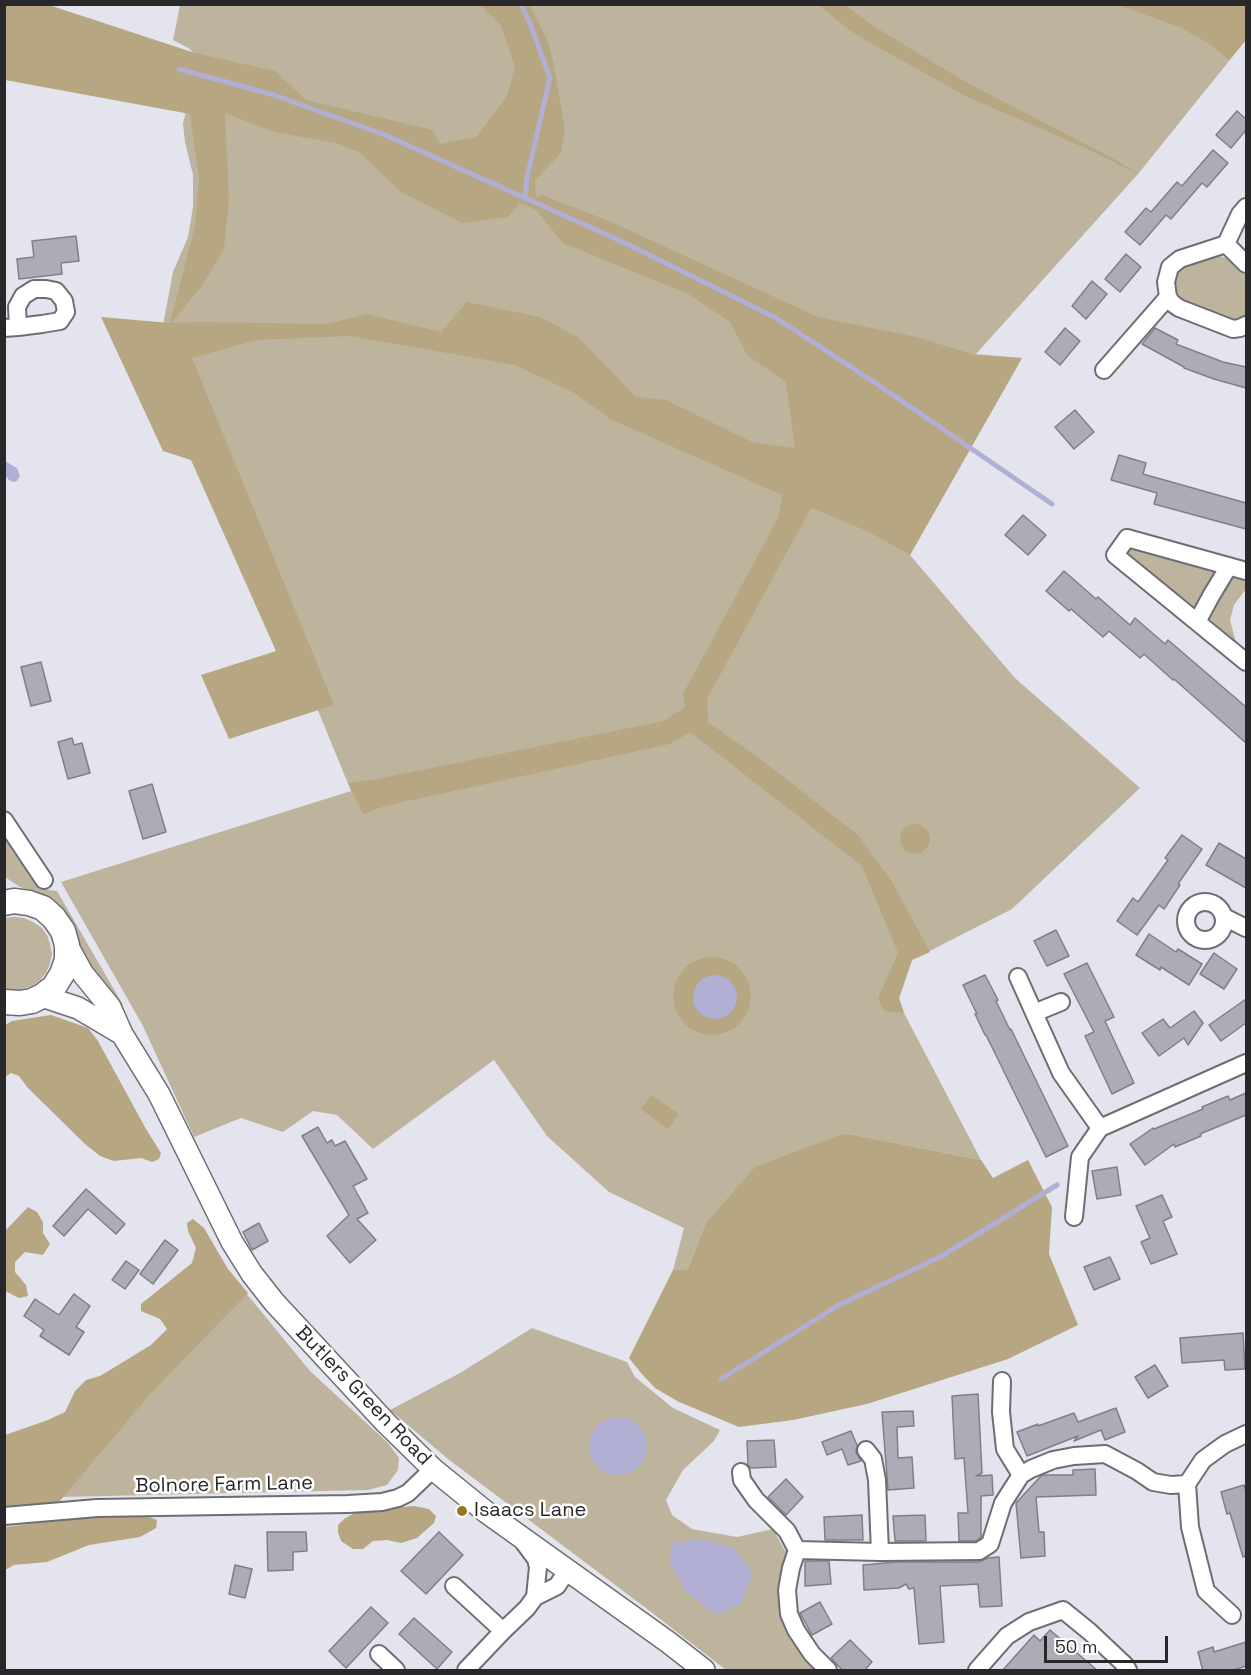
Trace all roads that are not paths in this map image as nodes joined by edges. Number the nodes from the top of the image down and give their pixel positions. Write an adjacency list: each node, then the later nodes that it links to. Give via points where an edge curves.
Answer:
1 (1246, 207): 2 (street)
2 (1227, 244): 3 (street); 4 (street, via 1180,258 1170,267)
3 (1246, 264)
4 (1168, 297): 5 (street, via 1179,308 1233,329); 6 (street)
5 (1246, 325)
6 (1104, 370)
7 (1229, 566): 8 (street); 9 (street); 9 (street, via 1127,538 1115,555)
8 (1246, 571)
9 (1197, 622): 10 (street)
10 (1246, 662)
11 (4, 820): 12 (street)
12 (44, 880)
13 (8, 899): 16 (highway, via 43,908 63,931)
14 (1224, 917): 15 (street)
15 (1246, 928)
16 (67, 945): 19 (highway, via 67,960 54,987); 21 (main road, Butlers Green Road, via 83,974 110,1007)
17 (1018, 977): 20 (street)
18 (1061, 1002): 20 (street)
19 (18, 1003): 21 (main road, Butlers Green Road, via 78,1008)
20 (1034, 1013): 23 (street, via 1061,1073)
21 (122, 1034): 28 (main road, Butlers Green Road, via 159,1094 227,1233 252,1274 296,1328)
22 (1246, 1063): 23 (street)
23 (1100, 1128): 24 (street, via 1080,1157)
24 (1074, 1217)
25 (1002, 1381): 30 (street, via 1005,1449)
26 (1246, 1434): 31 (street, via 1203,1460)
27 (866, 1450): 35 (street, via 873,1459 877,1480)
28 (433, 1469): 32 (street, Bolnore Farm Lane, via 408,1492 382,1502 97,1508); 33 (main road, Butlers Green Road)
29 (741, 1472): 34 (street, via 756,1500 787,1531)
30 (1021, 1475): 31 (street, via 1053,1460 1105,1455 1153,1482); 35 (street, via 1003,1503 990,1544 979,1551)
31 (1187, 1484): 39 (street, via 1190,1527 1206,1591)
32 (4, 1516)
33 (516, 1533): 36 (main road, Butlers Green Road); 38 (street, via 536,1559)
34 (797, 1550): 35 (street); 45 (street, via 787,1590 789,1614 812,1654)
35 (880, 1552)
36 (567, 1571): 38 (street, via 557,1586); 44 (main road, Butlers Green Road)
37 (454, 1586): 40 (street)
38 (535, 1597): 40 (street)
39 (1232, 1615)
40 (503, 1631): 43 (street)
41 (379, 1654): 42 (street)
42 (396, 1671)
43 (465, 1671)
44 (704, 1671)
45 (828, 1671)
46 (977, 1671): 47 (street, via 1008,1636 1029,1622 1063,1610)
47 (1128, 1671)

